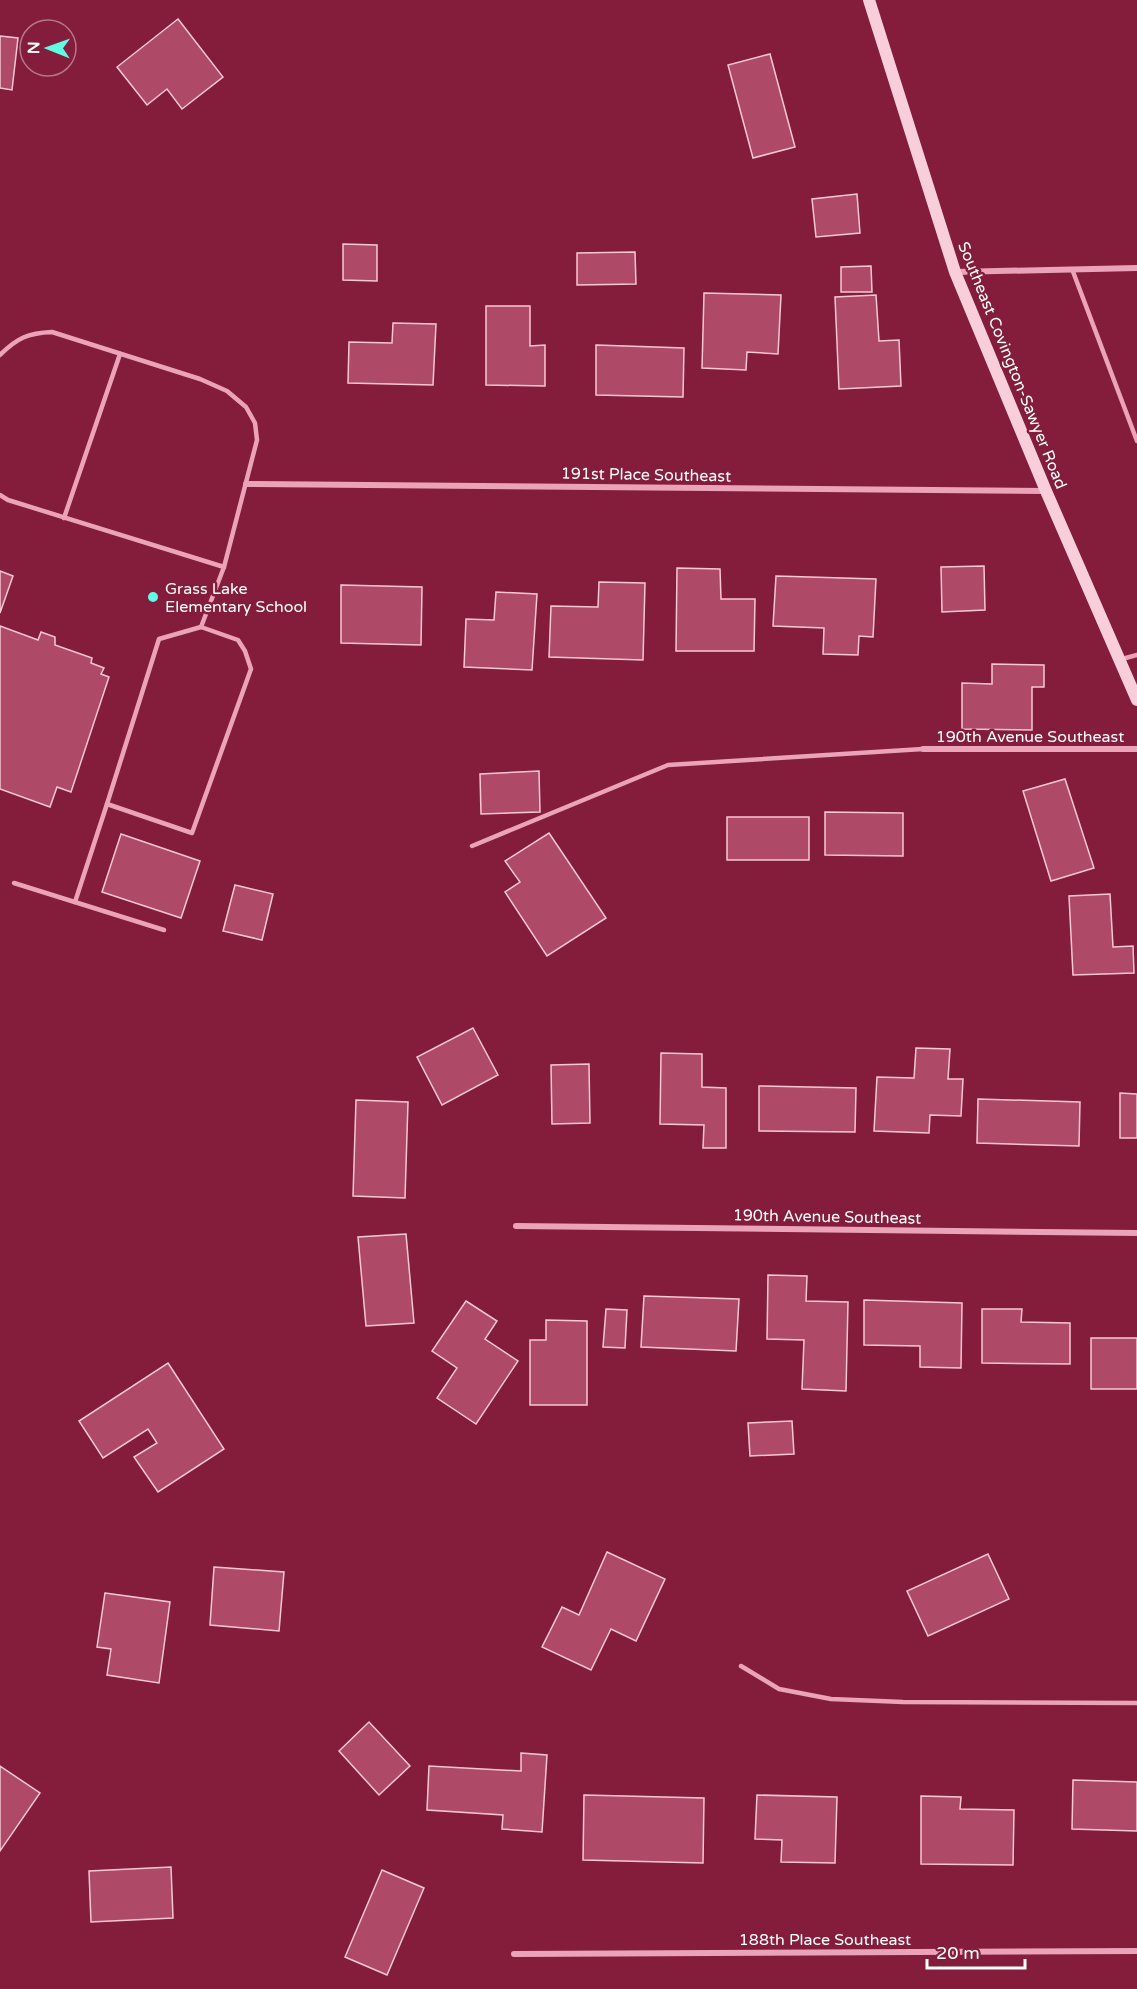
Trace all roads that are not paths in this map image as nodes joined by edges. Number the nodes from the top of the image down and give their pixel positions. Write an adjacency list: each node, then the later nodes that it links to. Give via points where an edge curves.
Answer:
1 (869, 0): 4 (street, Southeast Covington-Sawyer Road)
2 (1137, 268): 3 (street)
3 (1072, 270): 4 (street); 7 (lane)
4 (955, 272): 9 (street, Southeast Covington-Sawyer Road)
5 (120, 354): 6 (lane, via 52,332 34,333 13,342); 8 (lane, via 200,379 227,391 246,407 255,423 257,440); 11 (lane)
6 (0, 355)
7 (1137, 441)
8 (246, 484): 9 (street, 191st Place Southeast); 12 (lane)
9 (1046, 491): 15 (street, Southeast Covington-Sawyer Road)
10 (0, 495): 11 (lane)
11 (64, 518): 12 (lane)
12 (224, 567): 13 (lane)
13 (201, 627): 19 (lane, via 159,639); 19 (lane, via 238,640 251,669 192,833)
14 (1137, 655): 15 (lane)
15 (1119, 660): 16 (street, Southeast Covington-Sawyer Road)
16 (1137, 700)
17 (923, 749): 18 (street, 190th Avenue Southeast); 20 (lane, via 668,765)
18 (1137, 749)
19 (107, 804): 22 (lane)
20 (472, 846)
21 (14, 883): 22 (lane)
22 (75, 902): 23 (lane)
23 (164, 930)
24 (516, 1226): 25 (street, 190th Avenue Southeast)
25 (1137, 1233)
26 (741, 1666): 27 (lane, via 778,1689 831,1699)
27 (1137, 1703)
28 (1137, 1952): 29 (street, 188th Place Southeast)
29 (514, 1954)

